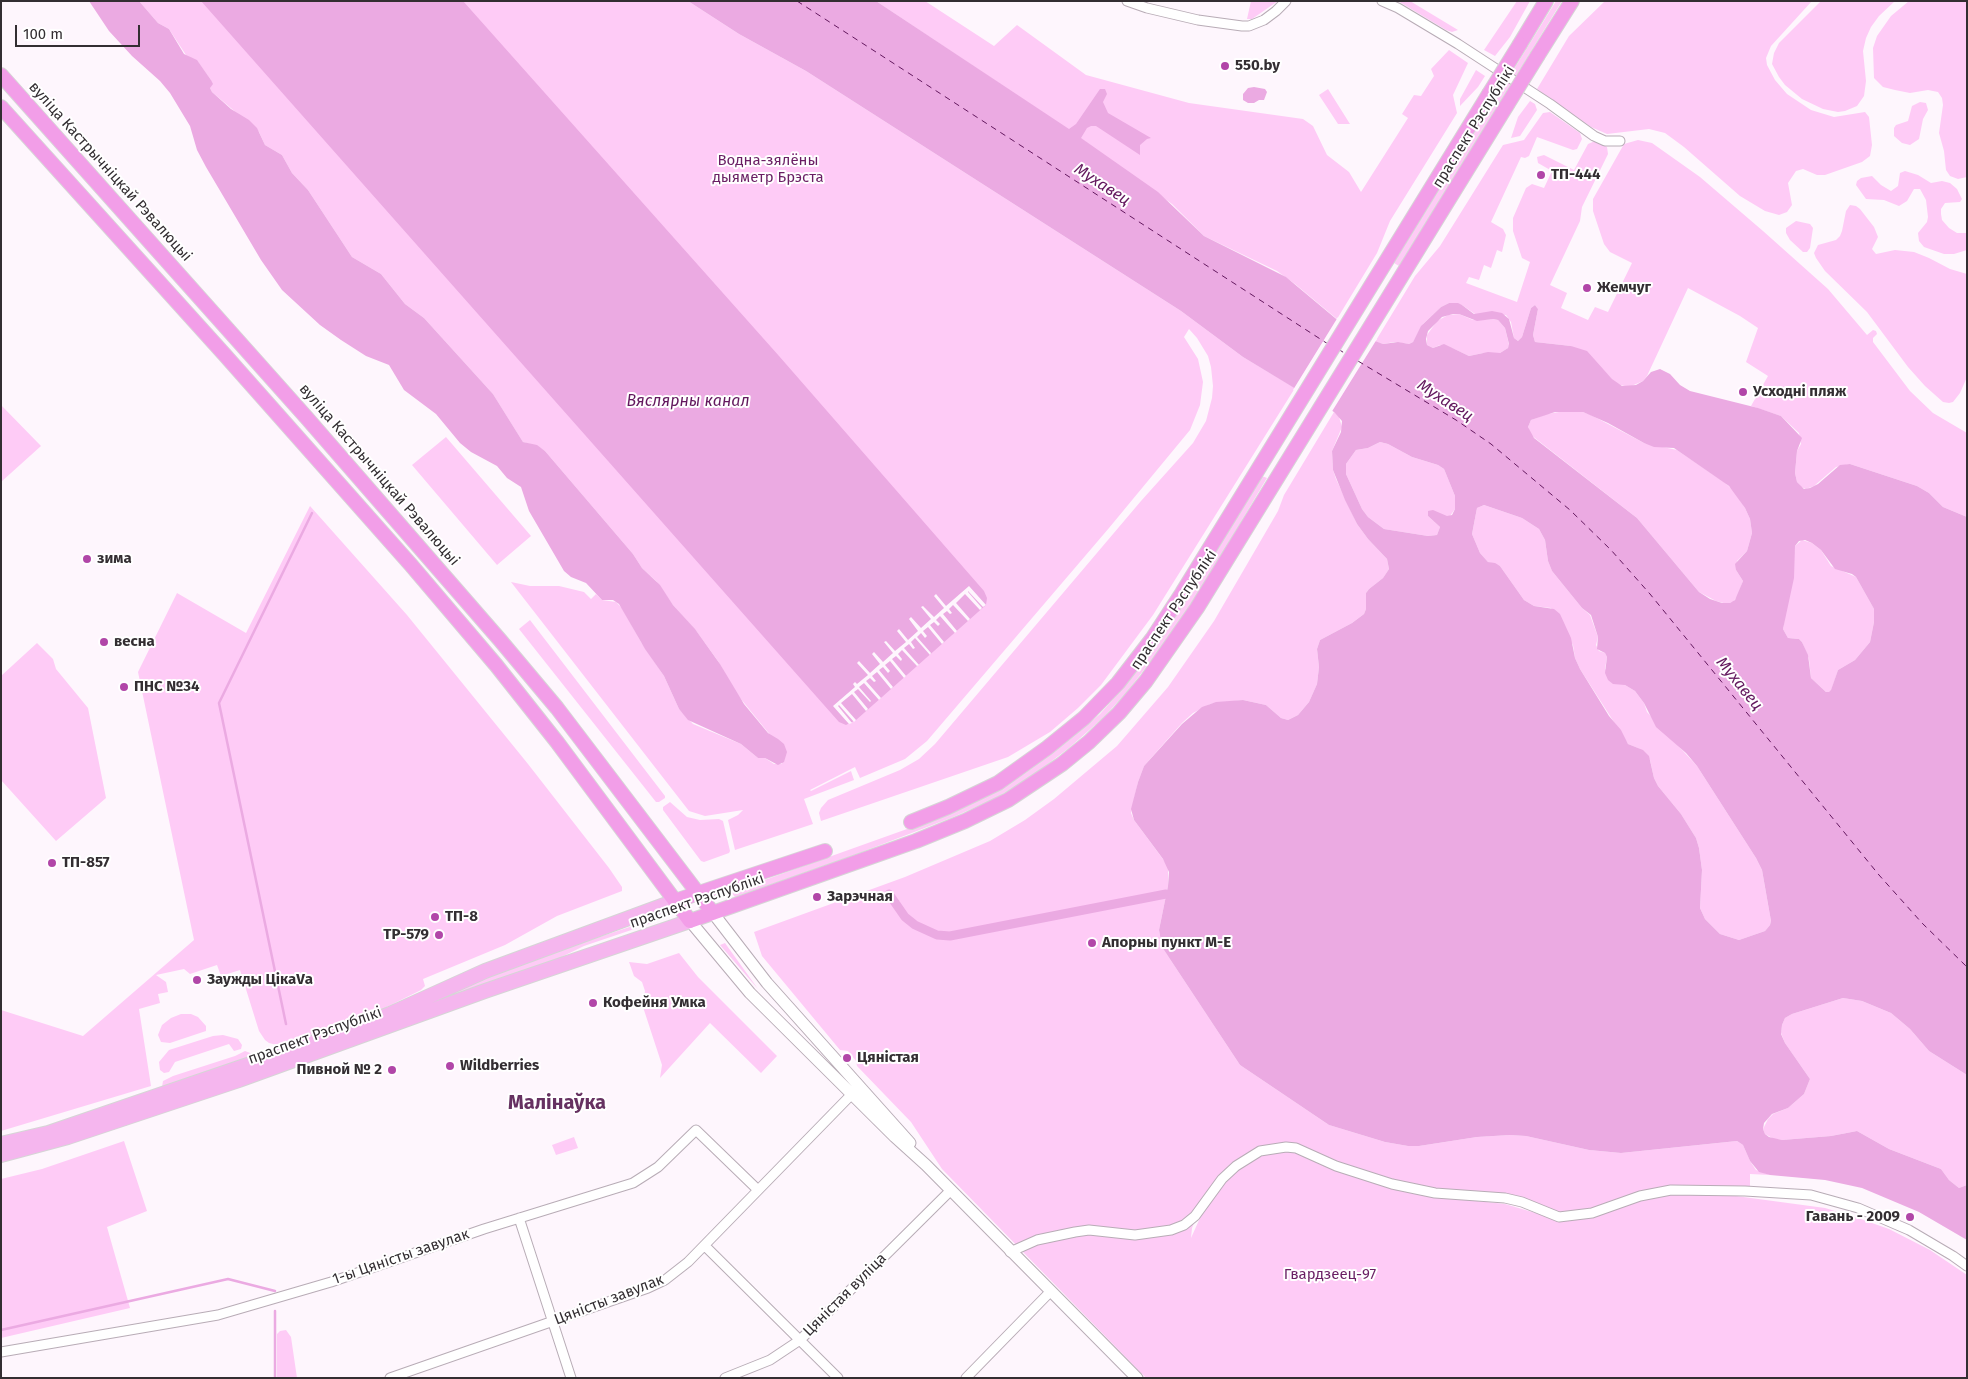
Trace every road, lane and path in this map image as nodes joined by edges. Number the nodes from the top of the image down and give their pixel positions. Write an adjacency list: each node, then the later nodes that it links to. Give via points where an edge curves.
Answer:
1 (1127, 1): 2 (street, via 1198,20 1249,26 1264,20)
2 (1286, 1)
3 (1382, 1): 8 (street, via 1458,44 1594,136 1605,141)
4 (1546, 1): 13 (highway, праспект Рэспублікі, bridge, via 1255,477 1152,639 1118,683 1084,718 1047,748 998,783)
5 (1572, 1): 17 (highway, праспект Рэспублікі, bridge, via 1197,608 1146,681 1119,712 1062,764 1008,800 916,841)
6 (1, 75): 9 (highway, вуліца Кастрычніцкай Рэвалюцыі)
7 (1, 107): 10 (highway)
8 (1620, 141)
9 (306, 417): 10 (highway); 11 (highway, вуліца Кастрычніцкай Рэвалюцыі)
10 (291, 430): 12 (highway)
11 (334, 447): 12 (highway); 15 (highway, вуліца Кастрычніцкай Рэвалюцыі, via 557,708)
12 (318, 461): 16 (highway, via 496,666)
13 (912, 822)
14 (825, 851): 15 (highway, праспект Рэспублікі)
15 (698, 893): 16 (highway, праспект Рэспублікі); 17 (highway, вуліца Кастрычніцкай Рэвалюцыі)
16 (676, 901): 18 (highway); 20 (main road, праспект Рэспублікі, via 485,971 338,1034 48,1133)
17 (713, 913): 18 (highway, праспект Рэспублікі); 22 (street, via 766,983 901,1131)
18 (690, 921): 19 (street, via 750,993); 21 (main road, праспект Рэспублікі, via 485,990 239,1080 68,1137)
19 (852, 1094): 22 (street); 23 (street, Цяністы завулак)
20 (1, 1144)
21 (1, 1155)
22 (926, 1165): 24 (street)
23 (758, 1190): 25 (street, 1-ы Цяністы завулак, via 696,1130 642,1179); 26 (street, Цяністы завулак)
24 (951, 1190): 27 (street); 31 (street, Цяністая вуліца)
25 (519, 1218): 30 (street); 32 (street, 1-ы Цяністы завулак, via 331,1282 234,1311)
26 (705, 1246): 30 (street, Цяністы завулак, via 681,1269 657,1285); 31 (street)
27 (1010, 1252): 28 (street, via 1037,1240 1082,1231 1135,1234 1171,1230 1195,1216 1222,1179 1236,1166 1260,1151 1286,1147 1392,1184 1435,1193 1505,1198 1559,1217 1592,1214 1640,1196 1671,1190 1811,1195 1858,1208 1900,1226); 29 (street)
28 (1967, 1266)
29 (1051, 1291): 37 (street); 38 (street)
30 (553, 1321): 33 (street, Цяністы завулак); 34 (street)
31 (800, 1340): 35 (street, Цяністая вуліца, via 770,1360); 36 (street)
32 (1, 1352)
33 (390, 1378)
34 (570, 1378)
35 (724, 1378)
36 (838, 1378)
37 (966, 1378)
38 (1137, 1378)

